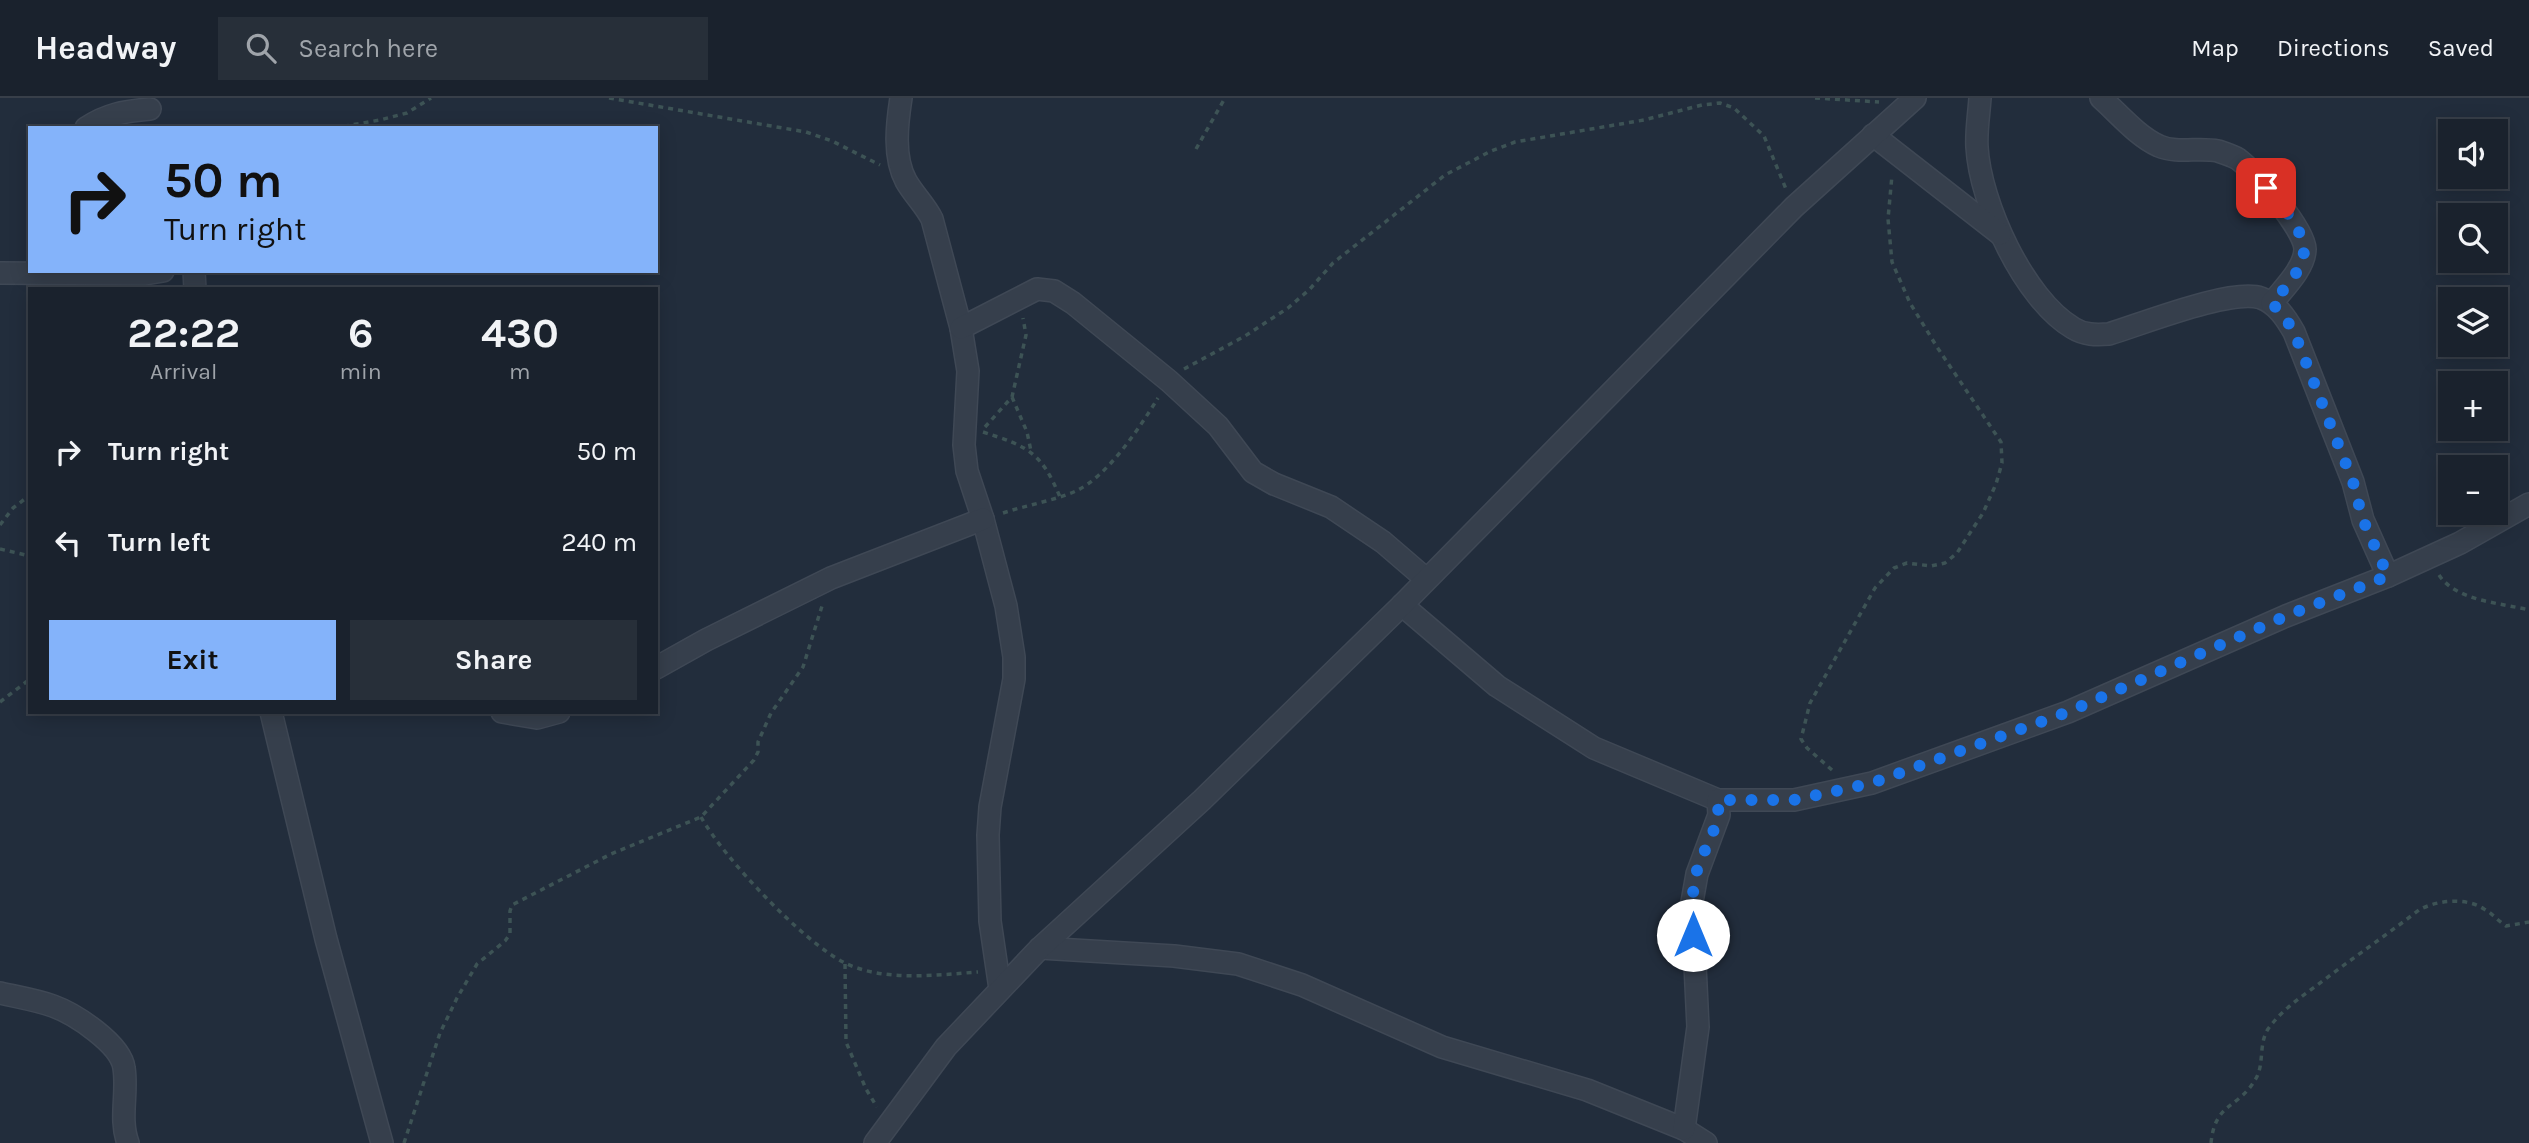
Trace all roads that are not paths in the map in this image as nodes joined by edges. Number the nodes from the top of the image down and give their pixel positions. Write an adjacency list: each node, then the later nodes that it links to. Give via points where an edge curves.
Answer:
1 (901, 98): 12 (street, via 896,137 906,181 932,219)
2 (1980, 98): 8 (street, via 1977,147 1984,188)
3 (2101, 98): 11 (street, via 2161,147 2218,151 2236,158 2278,201 2305,247 2303,262)
4 (1912, 101): 7 (street)
5 (150, 112): 6 (street, via 121,111)
6 (89, 126)
7 (1873, 135): 8 (street); 16 (street, via 1794,207)
8 (2000, 234): 11 (street, via 2049,310 2074,329 2092,335 2241,295)
9 (0, 273): 10 (street)
10 (151, 273)
11 (2272, 303): 15 (street, via 2294,332)
12 (961, 328): 14 (street, via 968,371 964,445 967,471); 16 (street, via 1019,296 1037,289 1054,291 1169,381 1218,426 1254,472 1331,507)
13 (2529, 504): 15 (street)
14 (983, 519): 18 (street, via 831,578); 24 (street, via 1014,657 988,835 990,921)
15 (2388, 576): 22 (street, via 2068,712 1872,783 1794,800)
16 (1426, 579): 17 (street)
17 (1402, 605): 22 (street, via 1496,686 1594,748); 23 (street, via 1202,800)
18 (658, 667)
19 (271, 714): 28 (street)
20 (514, 714): 21 (street, via 537,718)
21 (552, 714)
22 (1718, 800): 26 (street, via 1719,815 1696,874 1692,902 1698,1027)
23 (1040, 948): 24 (street); 26 (street, via 1238,964 1302,985 1442,1047 1587,1090)
24 (999, 980): 29 (street)
25 (0, 993): 27 (street, via 77,1017 116,1049 124,1066)
26 (1684, 1129): 30 (street)
27 (128, 1143)
28 (382, 1143)
29 (874, 1143)
30 (1706, 1143)

